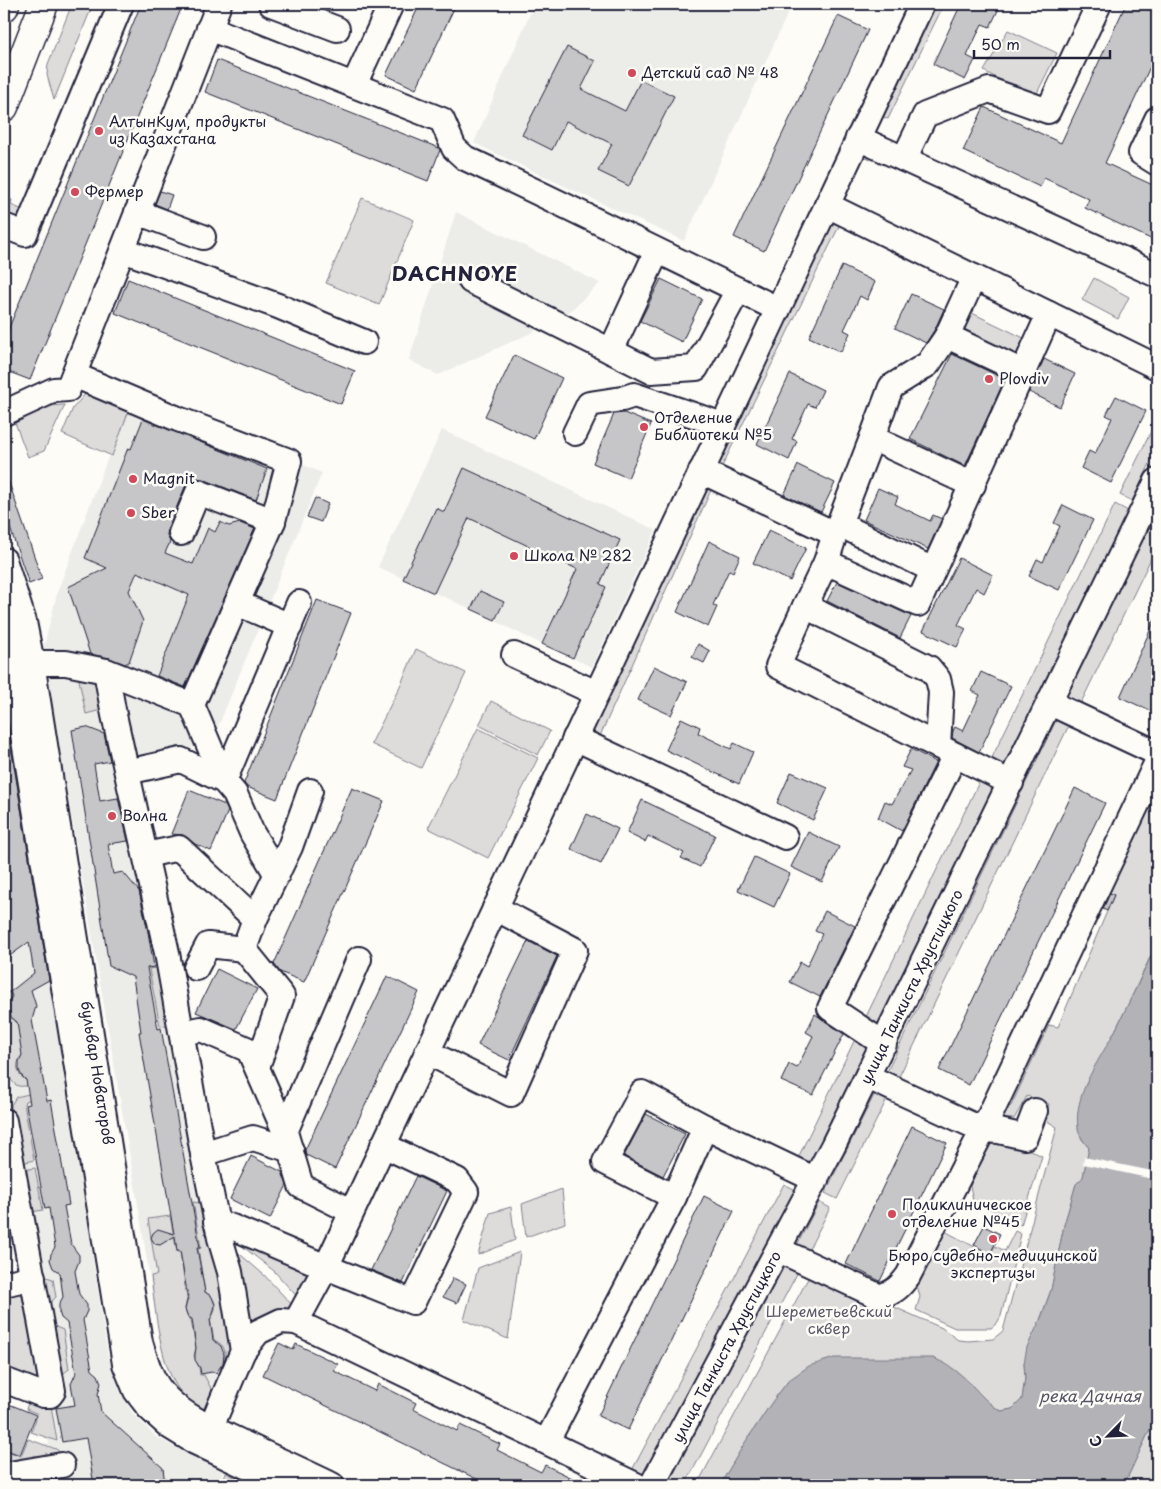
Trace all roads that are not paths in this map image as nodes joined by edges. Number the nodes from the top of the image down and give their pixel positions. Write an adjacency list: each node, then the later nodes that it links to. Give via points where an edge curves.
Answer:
1 (5, 4): 9 (main road)
2 (44, 4): 13 (main road)
3 (121, 4): 20 (street, via 26,234)
4 (219, 4): 10 (street)
5 (391, 4): 12 (street)
6 (922, 4): 15 (street)
7 (1099, 4): 16 (street, via 1048,111 989,90 925,115)
8 (284, 6): 11 (street)
9 (4, 7)
10 (209, 28): 12 (street); 19 (street)
11 (337, 29)
12 (354, 85): 23 (street, via 442,120 454,148 465,158)
13 (4, 107)
14 (1157, 119): 17 (street, via 1141,152)
15 (858, 138): 16 (street); 18 (street)
16 (904, 159): 24 (street)
17 (1157, 164)
18 (827, 205): 25 (street); 28 (street)
19 (138, 212): 21 (street); 22 (street)
20 (4, 226)
21 (203, 237)
22 (123, 250): 31 (street, via 278,306); 35 (street)
23 (658, 251): 27 (street); 32 (street)
24 (1157, 275)
25 (974, 277): 29 (street); 30 (street)
26 (471, 281): 32 (street)
27 (738, 290): 28 (street); 32 (street, via 696,368 651,371)
28 (778, 309): 37 (street)
29 (1049, 314): 33 (street); 34 (street)
30 (947, 336): 34 (street); 39 (street, via 928,364 891,387)
31 (364, 342)
32 (611, 351)
33 (1157, 367)
34 (1023, 372): 42 (street)
35 (74, 374): 36 (street, via 68,389 54,390); 44 (street, via 178,419 289,461)
36 (4, 413)
37 (723, 425): 38 (street, via 634,394 589,404); 40 (street)
38 (575, 433)
39 (872, 438): 42 (street); 45 (street)
40 (701, 471): 45 (street); 58 (street)
41 (1157, 481): 43 (street, улица Танкиста Хрустицкого)
42 (973, 485): 49 (street)
43 (1152, 508): 59 (street, улица Танкиста Хрустицкого)
44 (273, 521): 46 (street, via 198,492); 50 (street)
45 (837, 529): 48 (street); 49 (street)
46 (181, 533)
47 (4, 560): 56 (street, бульвар Новаторов, via 24,622)
48 (826, 562): 49 (street, via 918,604); 52 (street)
49 (933, 570)
50 (237, 603): 54 (street); 60 (street)
51 (299, 603): 54 (street)
52 (805, 606): 62 (street, via 929,668 938,679 941,692); 62 (street, via 778,666)
53 (4, 625): 106 (street, бульвар Новаторов, via 125,1364 136,1391 149,1408 170,1426 195,1442)
54 (290, 626): 66 (street)
55 (514, 655): 58 (street)
56 (32, 663): 57 (street, via 66,662); 102 (street, бульвар Новаторов, via 140,1342 153,1380 165,1396 179,1410)
57 (106, 671): 60 (street); 65 (street)
58 (596, 693): 61 (street)
59 (1050, 703): 63 (street); 67 (street, улица Танкиста Хрустицкого)
60 (192, 705): 66 (street)
61 (575, 738): 69 (street); 72 (street)
62 (947, 751): 67 (street); 80 (street, via 830,1008)
63 (1157, 753)
64 (1157, 762): 87 (street)
65 (127, 772): 66 (street, via 181,760); 70 (street)
66 (224, 782): 71 (street, via 235,794 252,833)
67 (1011, 782): 80 (street, улица Танкиста Хрустицкого)
68 (310, 791): 71 (street)
69 (785, 837)
70 (146, 855): 73 (street, via 179,848); 76 (street)
71 (277, 875): 73 (street)
72 (495, 908): 81 (street); 81 (street, via 575,950 511,1094)
73 (255, 919): 75 (street)
74 (208, 945): 75 (street); 76 (street); 78 (street)
75 (244, 949): 82 (street, via 282,996)
76 (167, 953): 79 (street)
77 (359, 959): 88 (street)
78 (196, 968)
79 (182, 1033): 82 (street, via 201,1029 249,1050); 90 (street)
80 (884, 1044): 83 (street, улица Танкиста Хрустицкого)
81 (427, 1052): 89 (street)
82 (256, 1067): 88 (street)
83 (868, 1077): 87 (street); 91 (street, улица Танкиста Хрустицкого)
84 (1035, 1111): 87 (street, via 1025,1137)
85 (4, 1121): 97 (street)
86 (705, 1126): 91 (street); 92 (street); 92 (street, via 642,1094 605,1162)
87 (983, 1130): 95 (street, via 899,1288 880,1297)
88 (288, 1141): 90 (street, via 253,1138); 93 (street, via 301,1186)
89 (383, 1145): 93 (street); 96 (street, via 456,1180 466,1192 413,1302)
90 (203, 1154): 94 (street)
91 (816, 1180): 95 (street, улица Танкиста Хрустицкого)
92 (674, 1197): 103 (street)
93 (352, 1211): 96 (street)
94 (216, 1222): 96 (street); 100 (street, via 230,1272)
95 (779, 1250): 109 (street, улица Танкиста Хрустицкого)
96 (326, 1268): 99 (street)
97 (33, 1277): 98 (street); 101 (street, via 53,1391 50,1395 43,1395)
98 (4, 1284)
99 (296, 1322): 100 (street, via 281,1321 258,1332); 103 (street)
100 (243, 1351): 102 (street)
101 (4, 1380)
102 (211, 1427): 107 (street, бульвар Новаторов)
103 (547, 1441): 108 (street)
104 (62, 1465): 105 (street)
105 (4, 1475)
106 (286, 1485)
107 (332, 1485)
108 (636, 1485)
109 (652, 1485)

